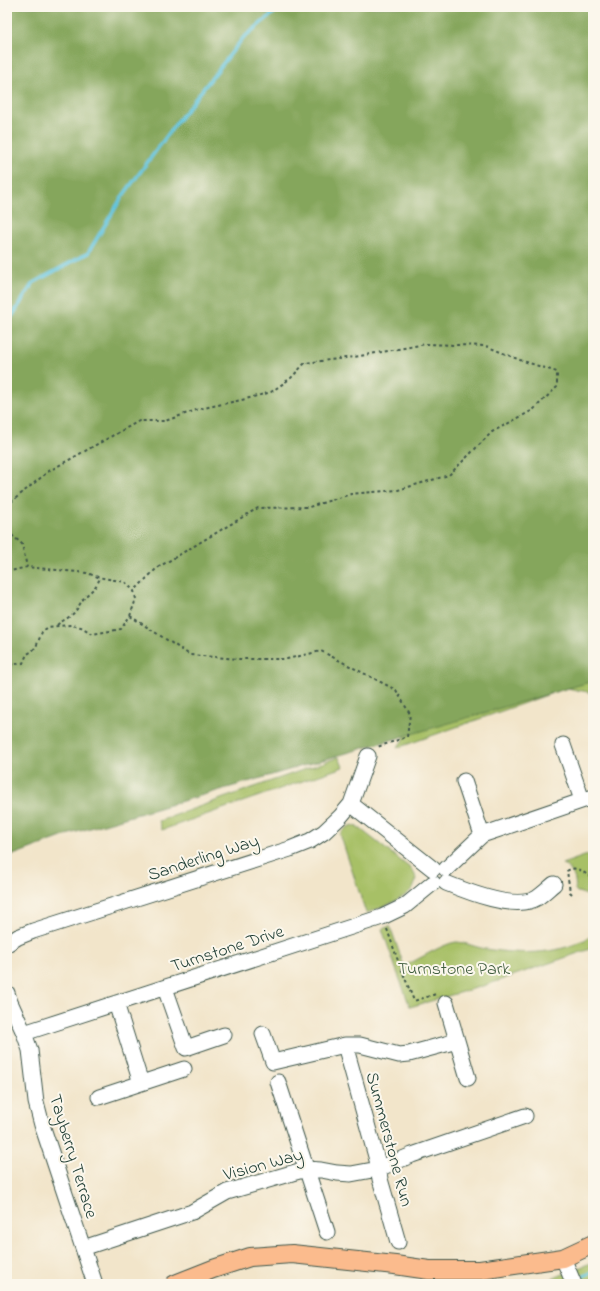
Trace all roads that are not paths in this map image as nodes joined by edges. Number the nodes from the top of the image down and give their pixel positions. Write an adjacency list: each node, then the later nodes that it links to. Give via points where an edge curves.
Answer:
1 (563, 745): 4 (street)
2 (371, 752): 5 (street, Sanderling Way)
3 (464, 781): 6 (street)
4 (587, 798): 6 (street, Turnstone Drive)
5 (350, 804): 7 (street); 9 (street, Sanderling Way, via 324,832 310,841 33,931)
6 (482, 835): 7 (street, Turnstone Drive)
7 (440, 876): 8 (street, via 486,898 508,901 536,898); 10 (street, Turnstone Drive, via 405,906 382,917)
8 (554, 884)
9 (7, 944)
10 (165, 988): 13 (street, Turnstone Drive); 16 (street, via 186,1048)
11 (7, 993): 14 (street, Tayberry Terrace)
12 (441, 999): 17 (street)
13 (116, 1004): 14 (street, Turnstone Drive); 22 (street)
14 (24, 1033): 30 (street, Tayberry Terrace, via 32,1060 36,1102 42,1125)
15 (263, 1034): 18 (street, via 273,1062)
16 (224, 1036)
17 (457, 1041): 18 (street, via 399,1055 360,1045); 20 (street)
18 (345, 1046): 26 (street, Summerstone Run)
19 (184, 1069): 22 (street)
20 (468, 1078)
21 (278, 1082): 25 (street)
22 (141, 1083): 23 (street)
23 (99, 1097)
24 (525, 1116): 26 (street, Vision Way, via 412,1155)
25 (307, 1169): 26 (street, Vision Way, via 351,1174); 27 (street); 30 (street, Vision Way, via 227,1192 192,1212)
26 (378, 1170): 28 (street, Summerstone Run)
27 (328, 1232)
28 (398, 1242)
29 (593, 1244): 31 (main road)
30 (83, 1248): 32 (street, Tayberry Terrace)
31 (563, 1258): 33 (main road, via 480,1270 443,1271 292,1254 250,1257); 34 (street)
32 (95, 1284)
33 (175, 1284)
34 (574, 1284)

